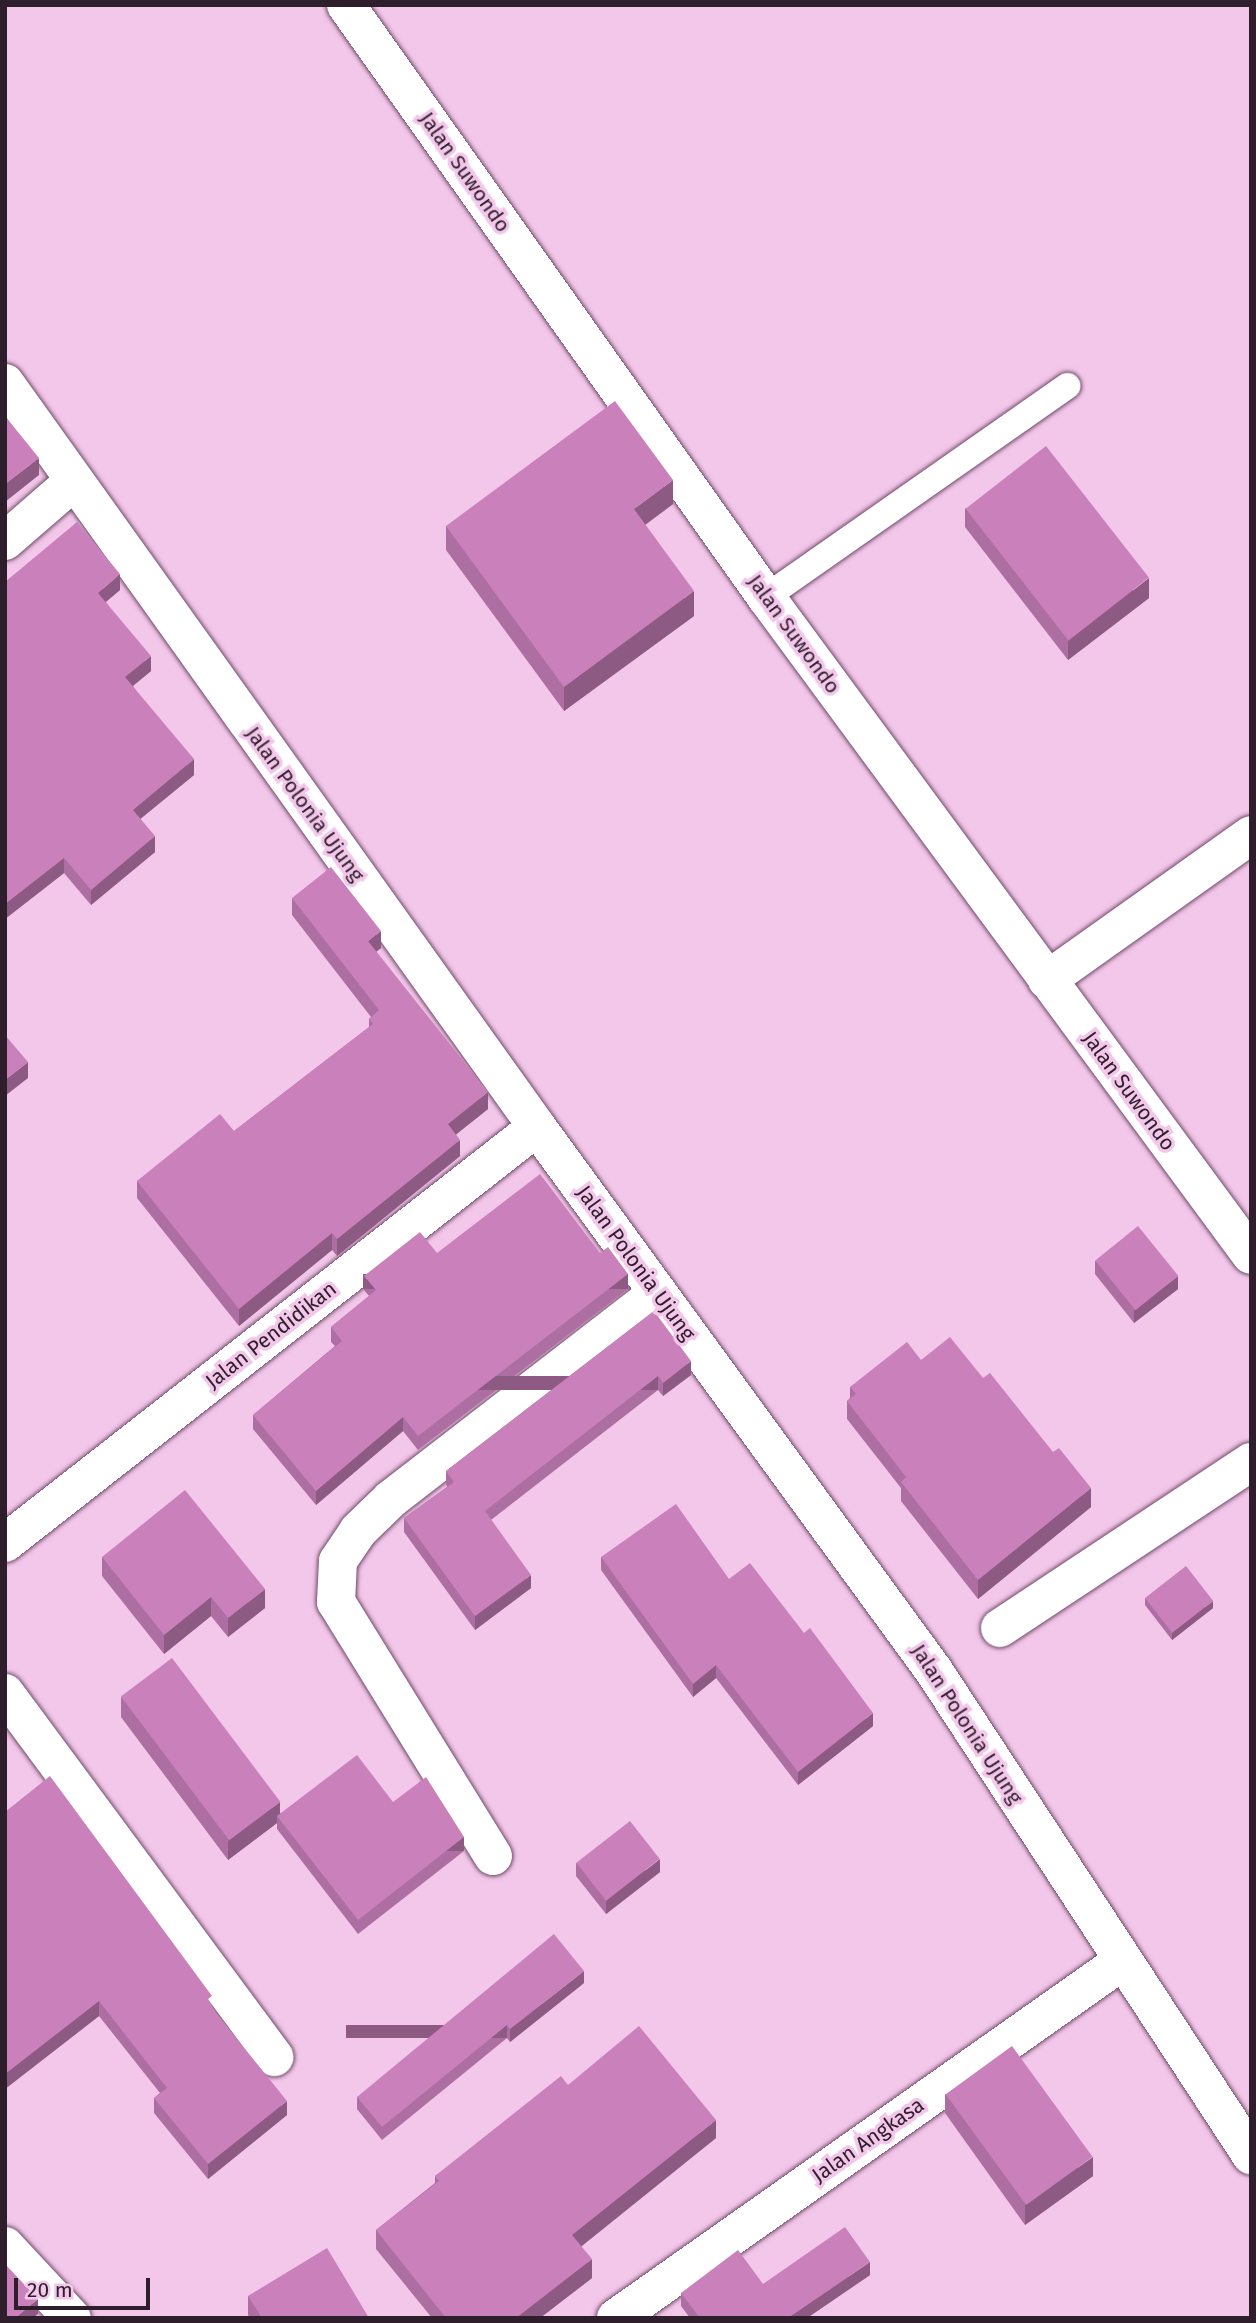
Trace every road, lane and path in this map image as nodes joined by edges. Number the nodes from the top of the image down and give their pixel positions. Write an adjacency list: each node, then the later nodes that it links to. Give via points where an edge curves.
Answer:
1 (346, 5): 6 (street, Jalan Suwondo)
2 (5, 383): 4 (street, Jalan Polonia Ujung)
3 (1067, 386): 6 (lane)
4 (74, 481): 5 (street); 9 (street, Jalan Polonia Ujung)
5 (5, 541)
6 (766, 597): 8 (street, Jalan Suwondo)
7 (1251, 835): 8 (street)
8 (1047, 980): 10 (street, Jalan Suwondo)
9 (537, 1127): 11 (street, Jalan Polonia Ujung); 13 (street, Jalan Pendidikan)
10 (1251, 1255)
11 (658, 1293): 16 (street, via 391,1499 358,1531 338,1561 336,1602); 17 (street, Jalan Polonia Ujung, via 934,1671)
12 (1251, 1462): 14 (street)
13 (5, 1543)
14 (1000, 1628)
15 (5, 1693): 18 (street)
16 (493, 1856)
17 (1121, 1962): 19 (street, Jalan Polonia Ujung); 22 (street, Jalan Angkasa)
18 (274, 2057)
19 (1251, 2155)
20 (5, 2246): 21 (street)
21 (72, 2318)
22 (616, 2318)

